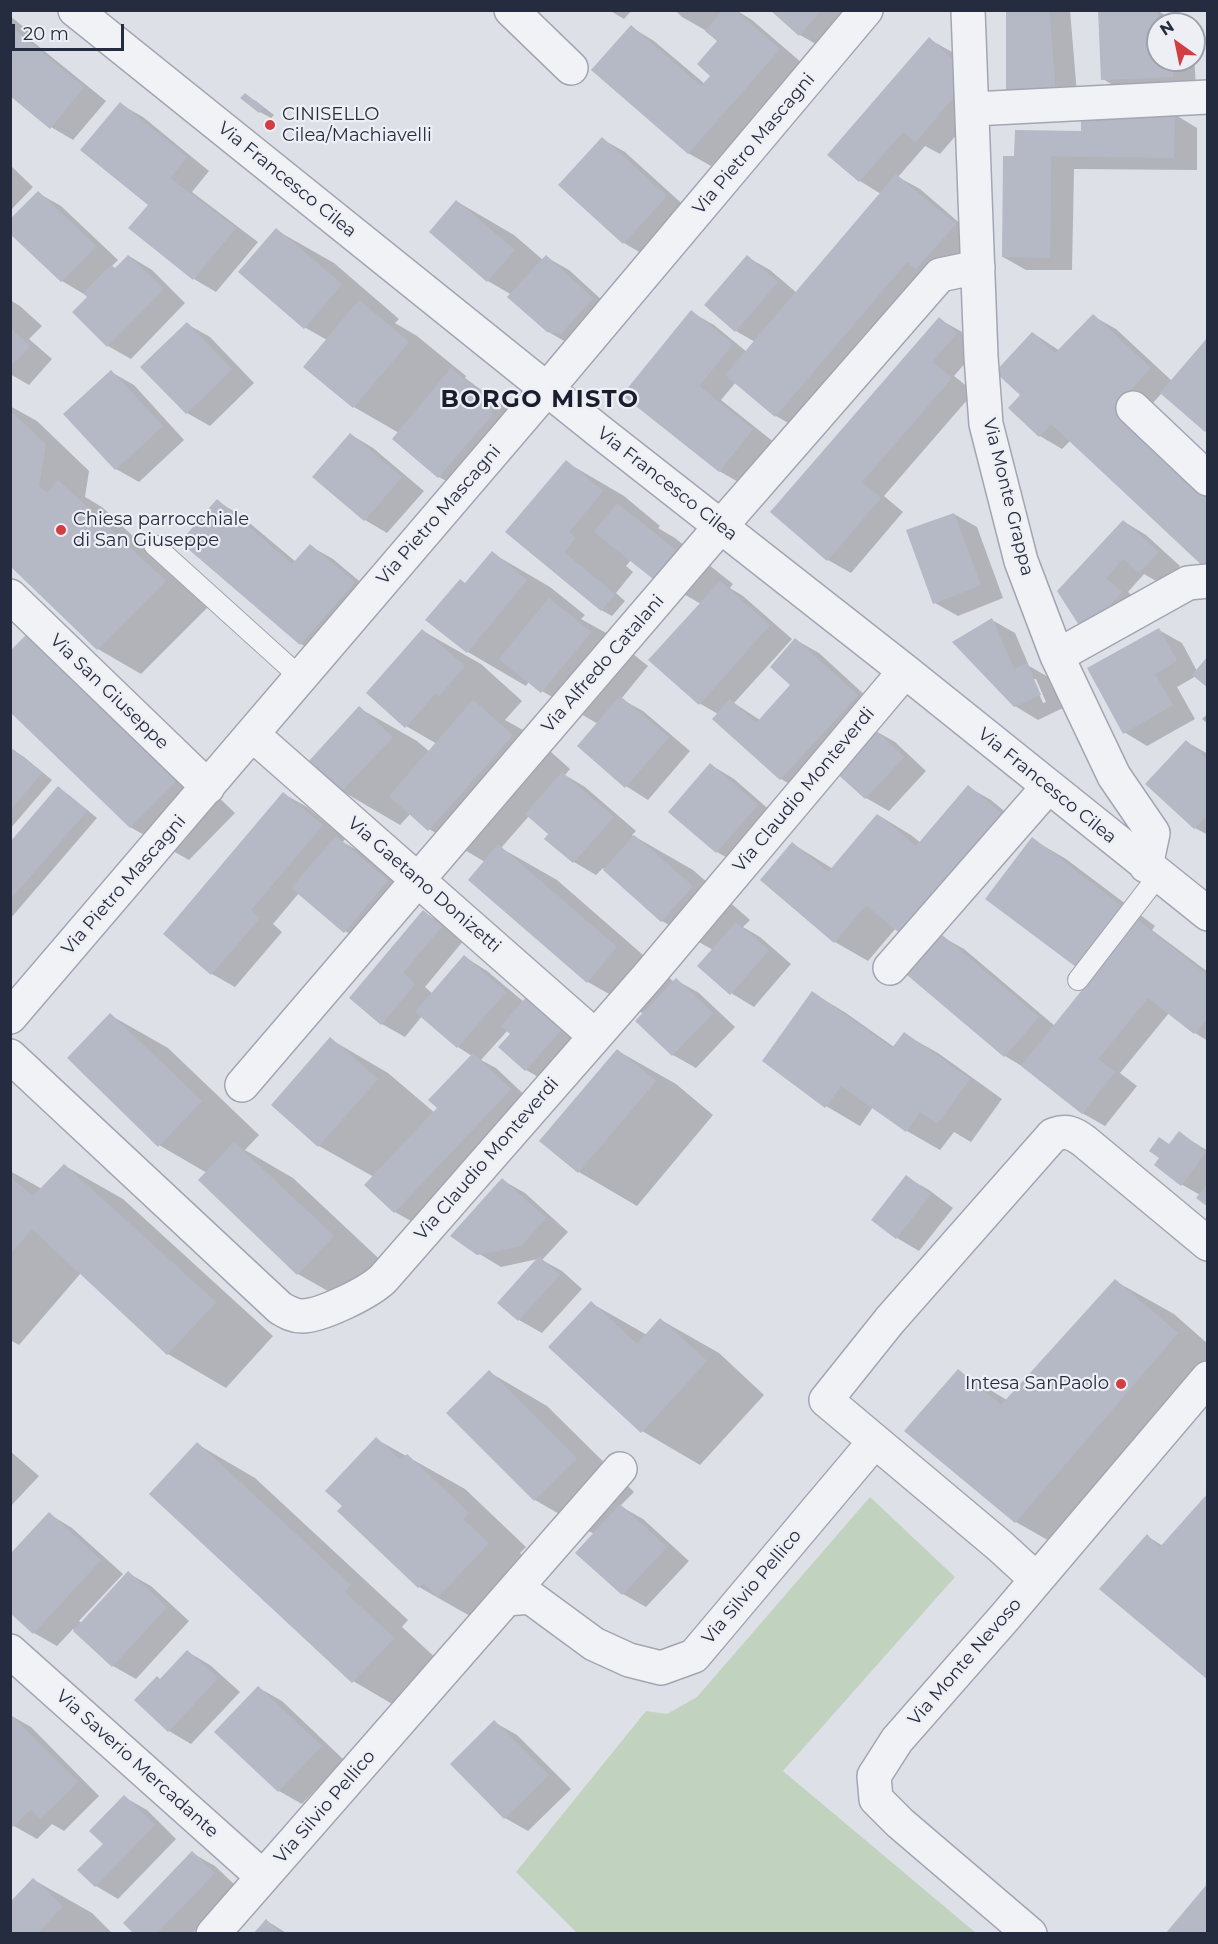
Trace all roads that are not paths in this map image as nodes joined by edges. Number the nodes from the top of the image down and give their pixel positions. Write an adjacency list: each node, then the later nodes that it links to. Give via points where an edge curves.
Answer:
1 (75, 10): 9 (street, Via Francesco Cilea)
2 (511, 10): 5 (street)
3 (866, 10): 9 (street, Via Pietro Mascagni)
4 (968, 10): 7 (street, Via Monte Grappa)
5 (571, 68)
6 (1208, 97): 7 (street)
7 (973, 109): 8 (street, Via Monte Grappa)
8 (978, 267): 12 (street, Via Alfredo Catalani, via 940,275); 16 (street, Via Monte Grappa, via 986,424 1021,561)
9 (547, 389): 12 (street, Via Francesco Cilea); 18 (street, Via Pietro Mascagni)
10 (1133, 408): 11 (street)
11 (1208, 479)
12 (721, 526): 17 (street, Via Francesco Cilea); 23 (street, Via Alfredo Catalani)
13 (154, 545): 18 (lane)
14 (1208, 581): 16 (street, via 1188,583)
15 (10, 596): 20 (street, Via San Giuseppe)
16 (1057, 656): 22 (street, Via Monte Grappa, via 1114,776 1153,833)
17 (905, 671): 21 (street, Via Francesco Cilea); 28 (street, Via Claudio Monteverdi)
18 (300, 677): 19 (street, Via Pietro Mascagni)
19 (253, 735): 20 (street, Via Pietro Mascagni); 23 (street, Via Gaetano Donizetti)
20 (207, 787): 27 (street, Via Pietro Mascagni)
21 (1048, 787): 22 (street, Via Francesco Cilea); 25 (street)
22 (1152, 871): 24 (street); 26 (lane, Via Monte Grappa)
23 (418, 879): 28 (street, Via Gaetano Donizetti); 30 (street, Via Alfredo Catalani)
24 (1208, 914)
25 (890, 968)
26 (1078, 980)
27 (10, 1017)
28 (595, 1036): 29 (street, Via Claudio Monteverdi, via 373,1288 309,1316 289,1314 280,1308)
29 (10, 1056)
30 (243, 1085)
31 (1208, 1244): 33 (street, via 1072,1132 1053,1135 890,1320 826,1400)
32 (1208, 1377): 35 (street, Via Monte Nevoso)
33 (875, 1441): 35 (street); 36 (street, Via Silvio Pellico, via 694,1656 661,1668 629,1660 594,1644 530,1598)
34 (620, 1469): 36 (street, Via Silvio Pellico)
35 (1036, 1580): 40 (street, Via Monte Nevoso, via 897,1740 874,1776 876,1799)
36 (507, 1599): 38 (street, Via Silvio Pellico)
37 (10, 1651): 38 (street, Via Saverio Mercadante)
38 (263, 1877): 39 (street, Via Silvio Pellico)
39 (213, 1934)
40 (1030, 1934)

